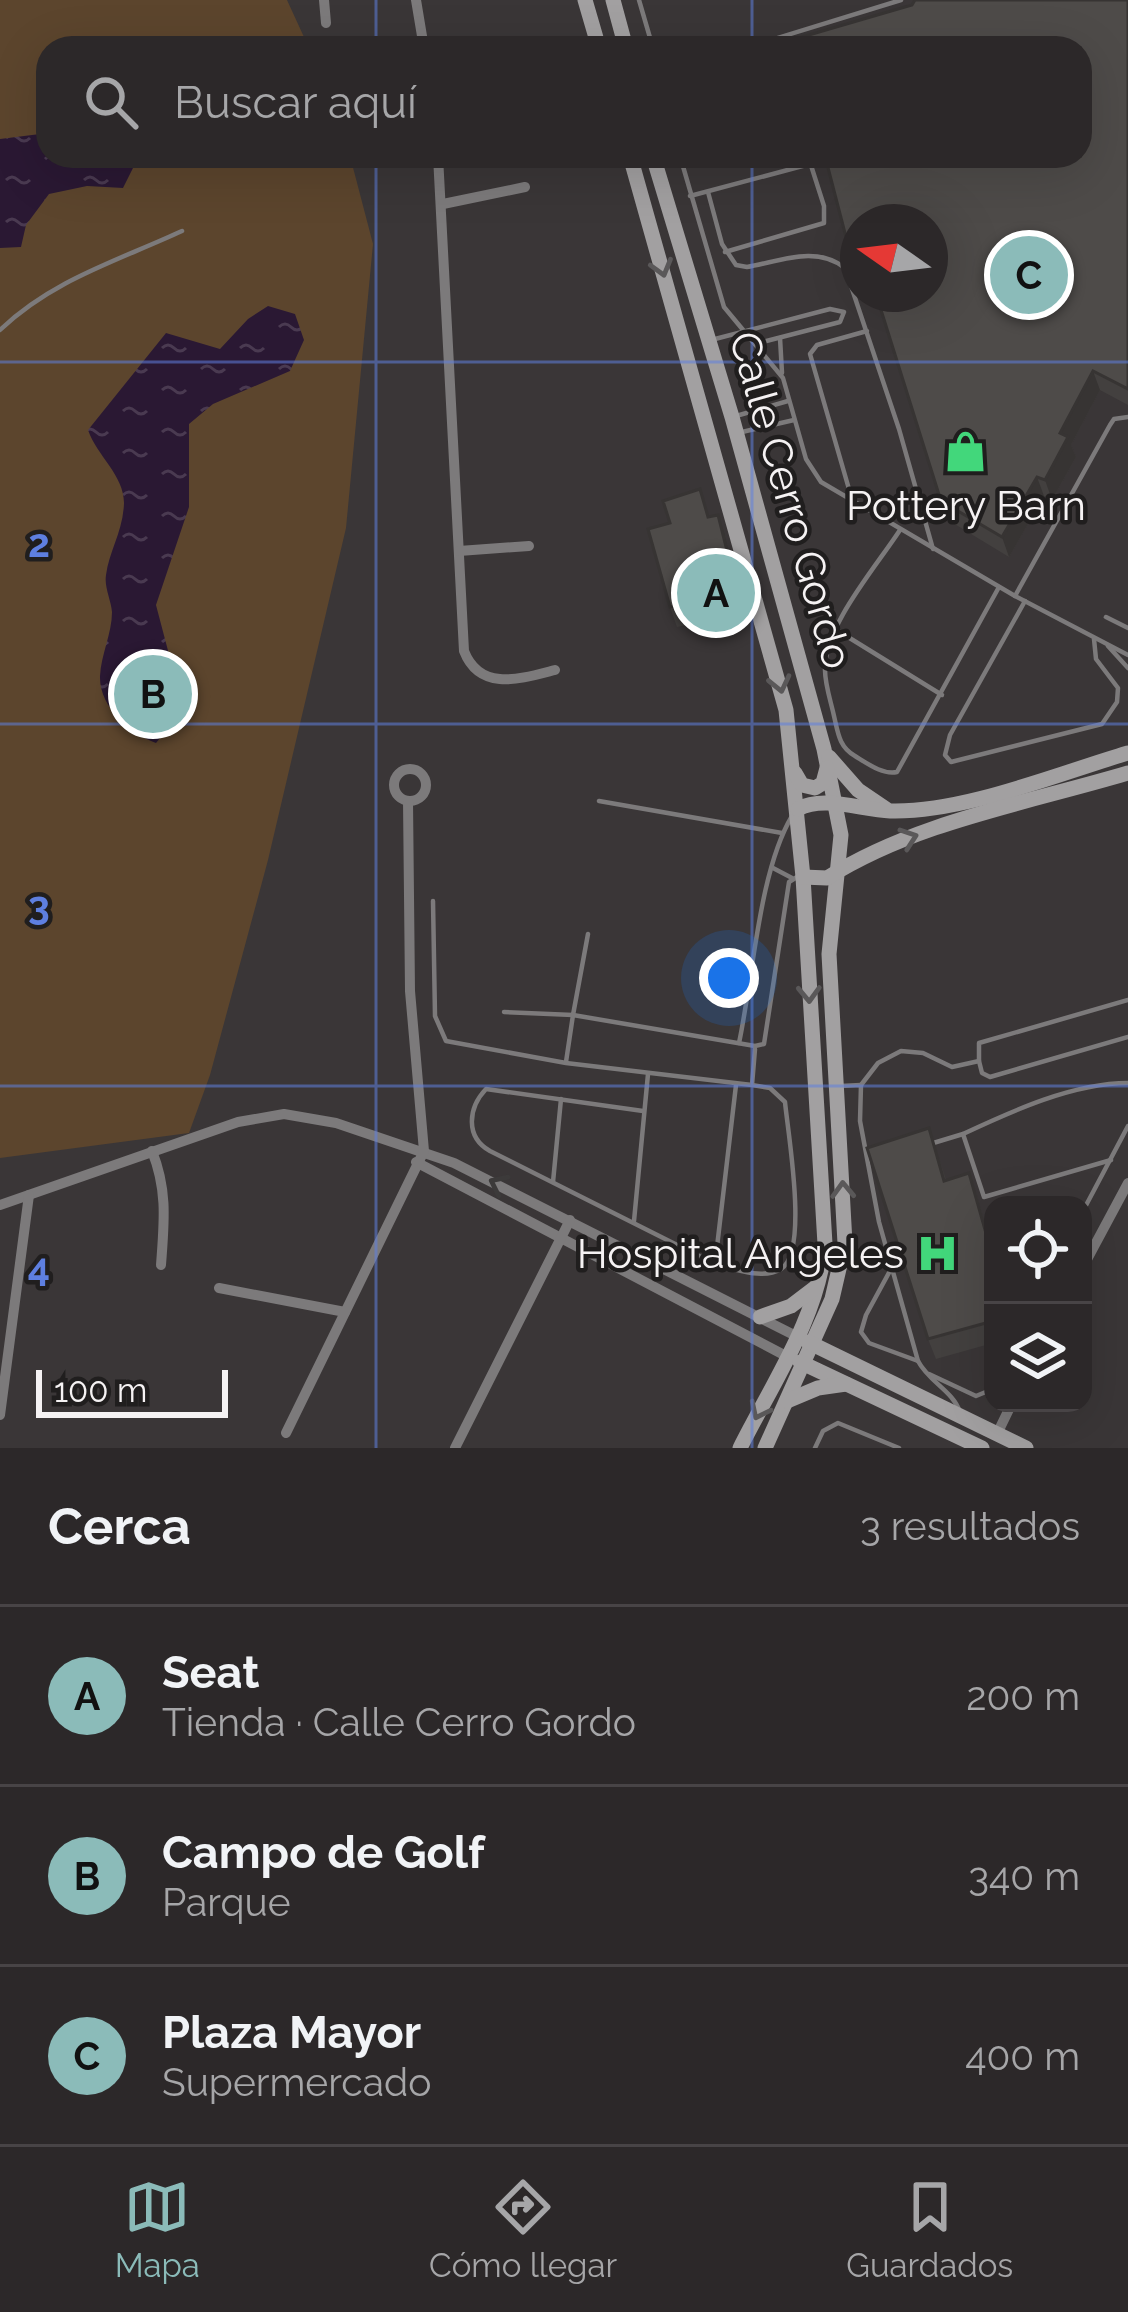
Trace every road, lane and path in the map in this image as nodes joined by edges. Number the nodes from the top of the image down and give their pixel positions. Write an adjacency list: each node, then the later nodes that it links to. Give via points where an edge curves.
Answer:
1 (324, 0): 7 (street)
2 (416, 0): 8 (street)
3 (585, 0): 9 (main road)
4 (613, 0): 10 (main road)
5 (639, 0): 11 (lane)
6 (901, 0): 12 (lane)
7 (326, 23)
8 (422, 36)
9 (595, 36)
10 (623, 36)
11 (649, 36)
12 (784, 36)
13 (440, 168): 22 (street)
14 (633, 168): 56 (main road, Calle Cerro Gordo, one-way to 56, via 780,680)
15 (657, 168): 29 (main road, Calle Cerro Gordo)
16 (683, 168): 21 (lane)
17 (784, 168): 20 (lane)
18 (812, 168): 24 (lane, via 824,223)
19 (525, 188): 22 (street)
20 (708, 192): 21 (lane); 24 (lane)
21 (690, 196): 27 (lane, via 715,284)
22 (442, 204): 40 (street)
23 (182, 231): 25 (lane, via 29,302)
24 (725, 252): 26 (lane, via 741,267 814,254 835,260)
25 (0, 330)
26 (867, 331): 36 (lane, via 810,354); 39 (lane)
27 (743, 332): 28 (lane, via 844,312 840,322); 29 (lane); 30 (lane)
28 (780, 338): 30 (lane); 31 (lane)
29 (710, 340): 35 (main road, Calle Cerro Gordo)
30 (755, 344): 31 (lane)
31 (783, 378): 32 (lane)
32 (788, 401): 34 (lane); 35 (lane)
33 (1128, 417): 42 (lane, via 1110,425)
34 (794, 420): 35 (lane); 36 (lane, via 813,472)
35 (735, 426): 53 (main road, Calle Cerro Gordo)
36 (854, 503): 37 (lane)
37 (900, 530): 39 (lane); 46 (lane)
38 (529, 546): 40 (street)
39 (934, 549): 41 (lane)
40 (459, 551): 51 (street, via 469,664 496,680)
41 (999, 586): 42 (lane); 52 (lane)
42 (1015, 596): 43 (lane)
43 (1025, 601): 47 (lane); 47 (lane, via 950,735 950,762 1102,724 1118,688 1096,658)
44 (1106, 617): 45 (lane)
45 (1128, 628)
46 (835, 629): 52 (lane); 52 (lane, via 825,672 840,742 850,754 894,774)
47 (1094, 639): 48 (lane)
48 (1108, 646): 49 (lane); 50 (lane)
49 (1128, 655)
50 (1128, 668)
51 (554, 670)
52 (942, 695)
53 (824, 749): 55 (main road, Calle Cerro Gordo); 62 (main road, via 848,782)
54 (1128, 753): 62 (main road, via 957,803)
55 (827, 768): 56 (main road, via 824,783 811,788); 60 (main road, Calle Cerro Gordo)
56 (794, 770): 61 (main road, Calle Cerro Gordo)
57 (1128, 773): 65 (main road, one-way to 57, via 902,839)
58 (408, 801): 90 (street, via 410,991)
59 (599, 801): 63 (lane)
60 (834, 805): 61 (main road); 62 (main road); 65 (main road, Calle Cerro Gordo)
61 (797, 809): 63 (lane); 66 (main road, Calle Cerro Gordo)
62 (889, 811)
63 (782, 833): 64 (lane)
64 (773, 868): 66 (lane); 73 (lane)
65 (839, 868): 66 (main road, via 827,878); 82 (main road, Calle Cerro Gordo, via 829,927)
66 (797, 878): 74 (lane, via 766,1039); 109 (main road, Calle Cerro Gordo, one-way to 109, via 825,1214)
67 (434, 902): 76 (lane, via 435,1016 446,1041)
68 (588, 934): 71 (lane)
69 (1128, 1000): 75 (lane, via 979,1043)
70 (504, 1012): 71 (lane)
71 (574, 1015): 73 (lane); 76 (lane)
72 (1128, 1037): 75 (lane, via 990,1077)
73 (739, 1043): 74 (lane)
74 (755, 1046): 81 (lane)
75 (979, 1061): 80 (lane, via 952,1067 901,1051)
76 (566, 1063): 77 (lane)
77 (647, 1074): 78 (lane); 84 (lane)
78 (736, 1083): 81 (lane); 106 (lane)
79 (1128, 1083): 86 (lane, via 1033,1105)
80 (860, 1084): 82 (lane); 94 (lane)
81 (752, 1085): 106 (lane, via 785,1102 792,1254 775,1272)
82 (838, 1086): 115 (main road, Calle Cerro Gordo, one-way to 82, via 845,1243)
83 (562, 1099): 84 (lane); 95 (lane); 95 (lane, via 486,1089 472,1132 478,1144)
84 (643, 1111): 103 (lane)
85 (1128, 1126): 92 (lane)
86 (963, 1134): 87 (lane); 97 (lane, via 981,1194)
87 (925, 1146)
88 (407, 1150): 89 (street, via 284,1114); 90 (street); 93 (street)
89 (152, 1151): 98 (street); 107 (street, via 166,1202)
90 (424, 1151): 93 (street); 102 (street, one-way to 90)
91 (886, 1158): 94 (lane)
92 (1111, 1160): 97 (lane); 100 (lane)
93 (418, 1165): 104 (street); 111 (street)
94 (867, 1165): 108 (lane)
95 (553, 1182): 103 (lane)
96 (1128, 1183): 105 (street)
97 (1005, 1193): 99 (lane)
98 (29, 1195): 101 (street); 114 (street)
99 (1006, 1196)
100 (1091, 1196)
101 (0, 1205)
102 (570, 1220): 104 (street); 112 (street)
103 (634, 1221): 106 (lane)
104 (560, 1239): 116 (street); 129 (street)
105 (1092, 1250)
106 (716, 1264)
107 (161, 1265)
108 (891, 1269): 117 (lane); 117 (lane, via 861,1332 869,1343)
109 (819, 1285): 112 (main road); 113 (main road, Calle Cerro Gordo)
110 (219, 1288): 111 (street)
111 (345, 1312): 126 (street)
112 (760, 1317): 113 (street)
113 (796, 1336): 115 (main road); 116 (main road, Calle Cerro Gordo)
114 (5, 1342): 124 (street)
115 (814, 1344): 118 (main road, Calle Cerro Gordo); 125 (main road)
116 (786, 1356): 118 (main road); 130 (main road, Calle Cerro Gordo, one-way to 130)
117 (918, 1361): 119 (lane)
118 (805, 1365): 120 (main road); 122 (main road, Calle Cerro Gordo)
119 (924, 1372): 121 (lane); 125 (lane, via 957,1403)
120 (847, 1384): 122 (main road); 133 (main road)
121 (984, 1395)
122 (787, 1401): 128 (main road, Calle Cerro Gordo)
123 (1008, 1412): 127 (street)
124 (0, 1415)
125 (961, 1418): 127 (main road)
126 (286, 1432)
127 (997, 1434): 134 (main road)
128 (769, 1444)
129 (455, 1448)
130 (740, 1448)
131 (814, 1448): 132 (lane, via 838,1424)
132 (899, 1448)
133 (982, 1448)
134 (1027, 1448)

